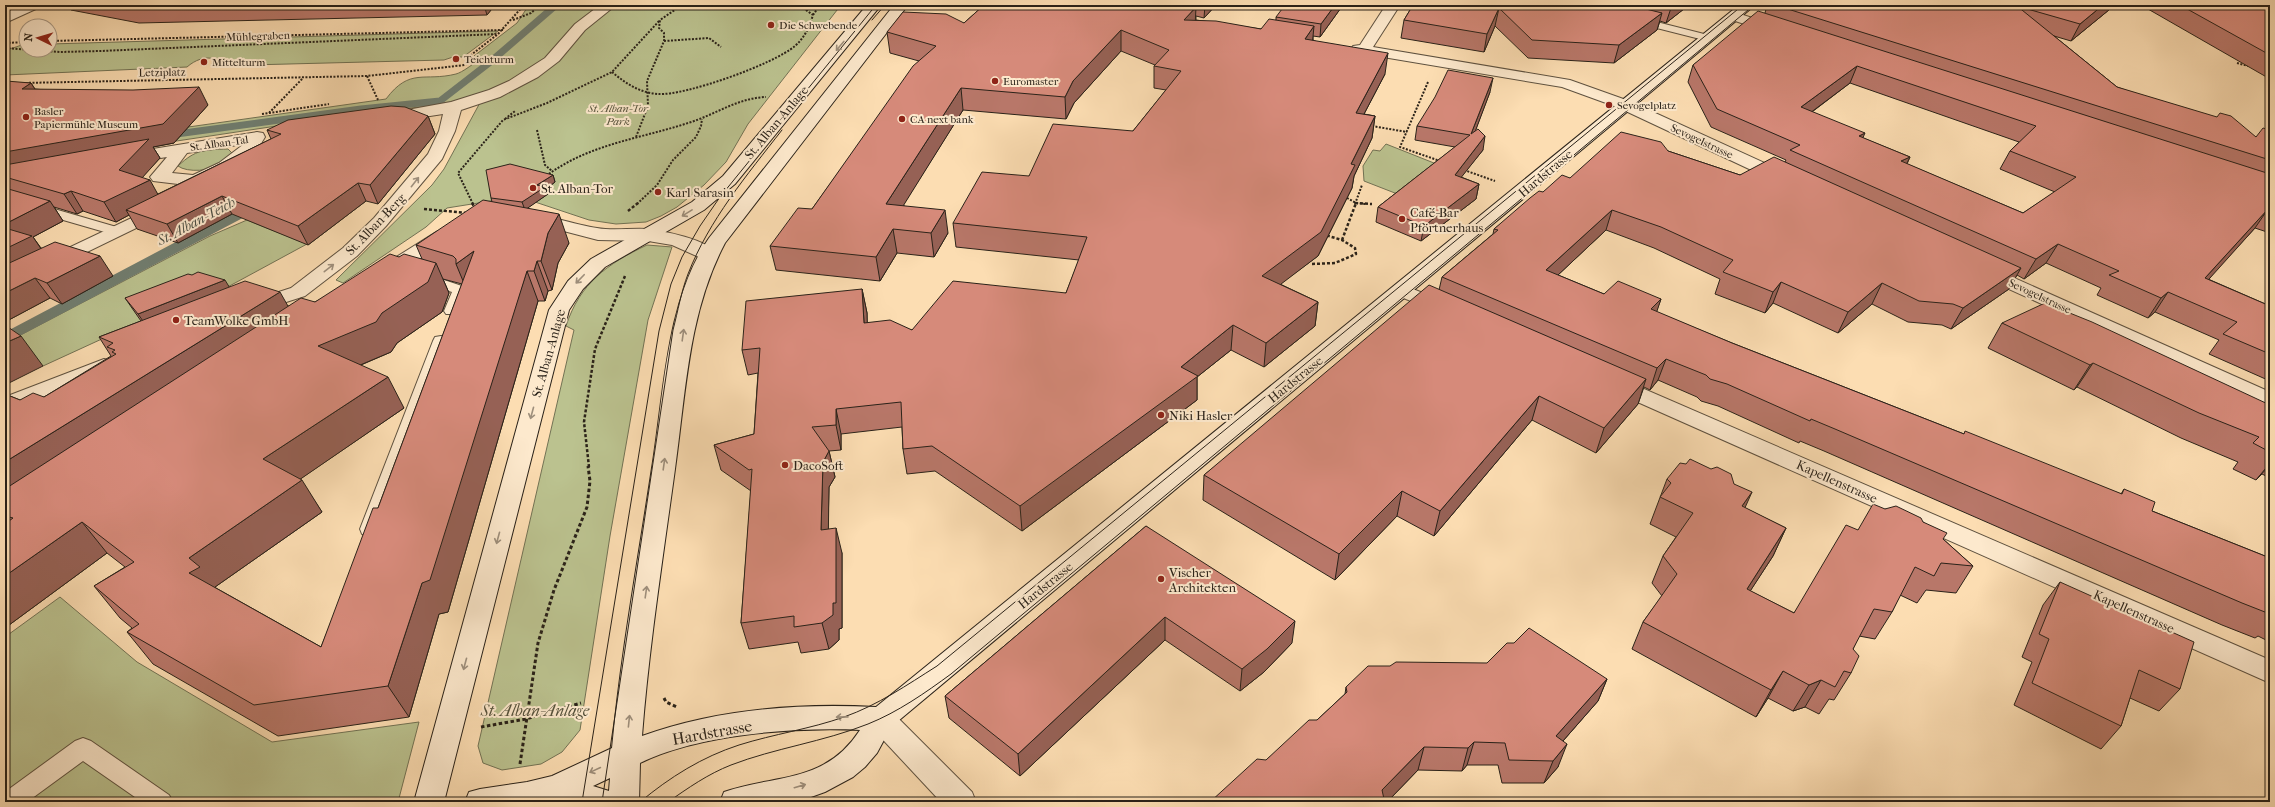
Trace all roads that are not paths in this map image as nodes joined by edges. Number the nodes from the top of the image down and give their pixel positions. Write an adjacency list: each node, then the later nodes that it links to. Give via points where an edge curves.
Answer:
1 (33, 5): 8 (street)
2 (609, 5): 14 (street, via 580,27 551,60 536,72 492,94)
3 (874, 5): 25 (street, St. Alban-Anlage, one-way to 25, via 729,180 698,206)
4 (901, 5): 27 (street, St. Alban-Anlage)
5 (1393, 5): 12 (street)
6 (1741, 11): 9 (street); 10 (street, Hardstrasse)
7 (1629, 18): 10 (lane)
8 (5, 19)
9 (1792, 35)
10 (1708, 38): 13 (street, Hardstrasse)
11 (1341, 46): 12 (street, Sevogelstrasse)
12 (1364, 50): 13 (street, Sevogelstrasse, via 1565,83)
13 (1626, 105): 18 (street, Sevogelstrasse); 32 (street, Hardstrasse)
14 (453, 108): 15 (street); 33 (street, St. Alban-Berg, one-way to 14, via 350,252 409,189 436,155)
15 (372, 120)
16 (182, 148): 17 (street, St. Alban-Tal); 19 (street, St. Alban-Tal, via 159,176); 19 (street, St. Alban-Tal, via 263,136 248,151)
17 (110, 161)
18 (1802, 187)
19 (184, 194): 23 (street, St. Alban-Tal)
20 (21, 203): 23 (lane)
21 (478, 214): 29 (street)
22 (519, 214): 24 (street)
23 (115, 231): 31 (street, St. Alban-Tal)
24 (598, 234): 25 (street); 26 (street, via 602,242)
25 (648, 234): 26 (street, St. Alban-Anlage); 27 (street, via 689,244)
26 (617, 252): 48 (street, St. Alban-Anlage, one-way to 48, via 587,272 559,310)
27 (708, 254): 44 (street, St. Alban-Anlage, one-way to 27, via 685,326 698,278)
28 (1968, 262): 39 (street, Sevogelstrasse)
29 (391, 269): 30 (street); 41 (lane, via 460,290)
30 (372, 281)
31 (5, 286)
32 (1403, 291): 36 (street); 43 (street, Hardstrasse)
33 (298, 292): 34 (street); 35 (street, St. Alban-Berg)
34 (317, 298)
35 (235, 314)
36 (1459, 315)
37 (126, 358): 40 (street)
38 (1598, 376): 42 (street, Kapellenstrasse)
39 (2270, 401)
40 (5, 405)
41 (364, 543)
42 (2270, 672)
43 (881, 719): 44 (street, Hardstrasse, one-way to 44, via 845,716 697,732); 52 (street, Hardstrasse, one-way to 43, via 812,783 839,771 856,757); 53 (street)
44 (625, 756): 45 (street, Hardstrasse, one-way to 45); 51 (street, St. Alban-Anlage)
45 (554, 790): 49 (street, Hardstrasse); 50 (street, Hardstrasse)
46 (9, 802): 47 (lane, via 83,748)
47 (161, 802)
48 (428, 802)
49 (480, 802)
50 (602, 802)
51 (624, 802)
52 (735, 802)
53 (961, 802)

